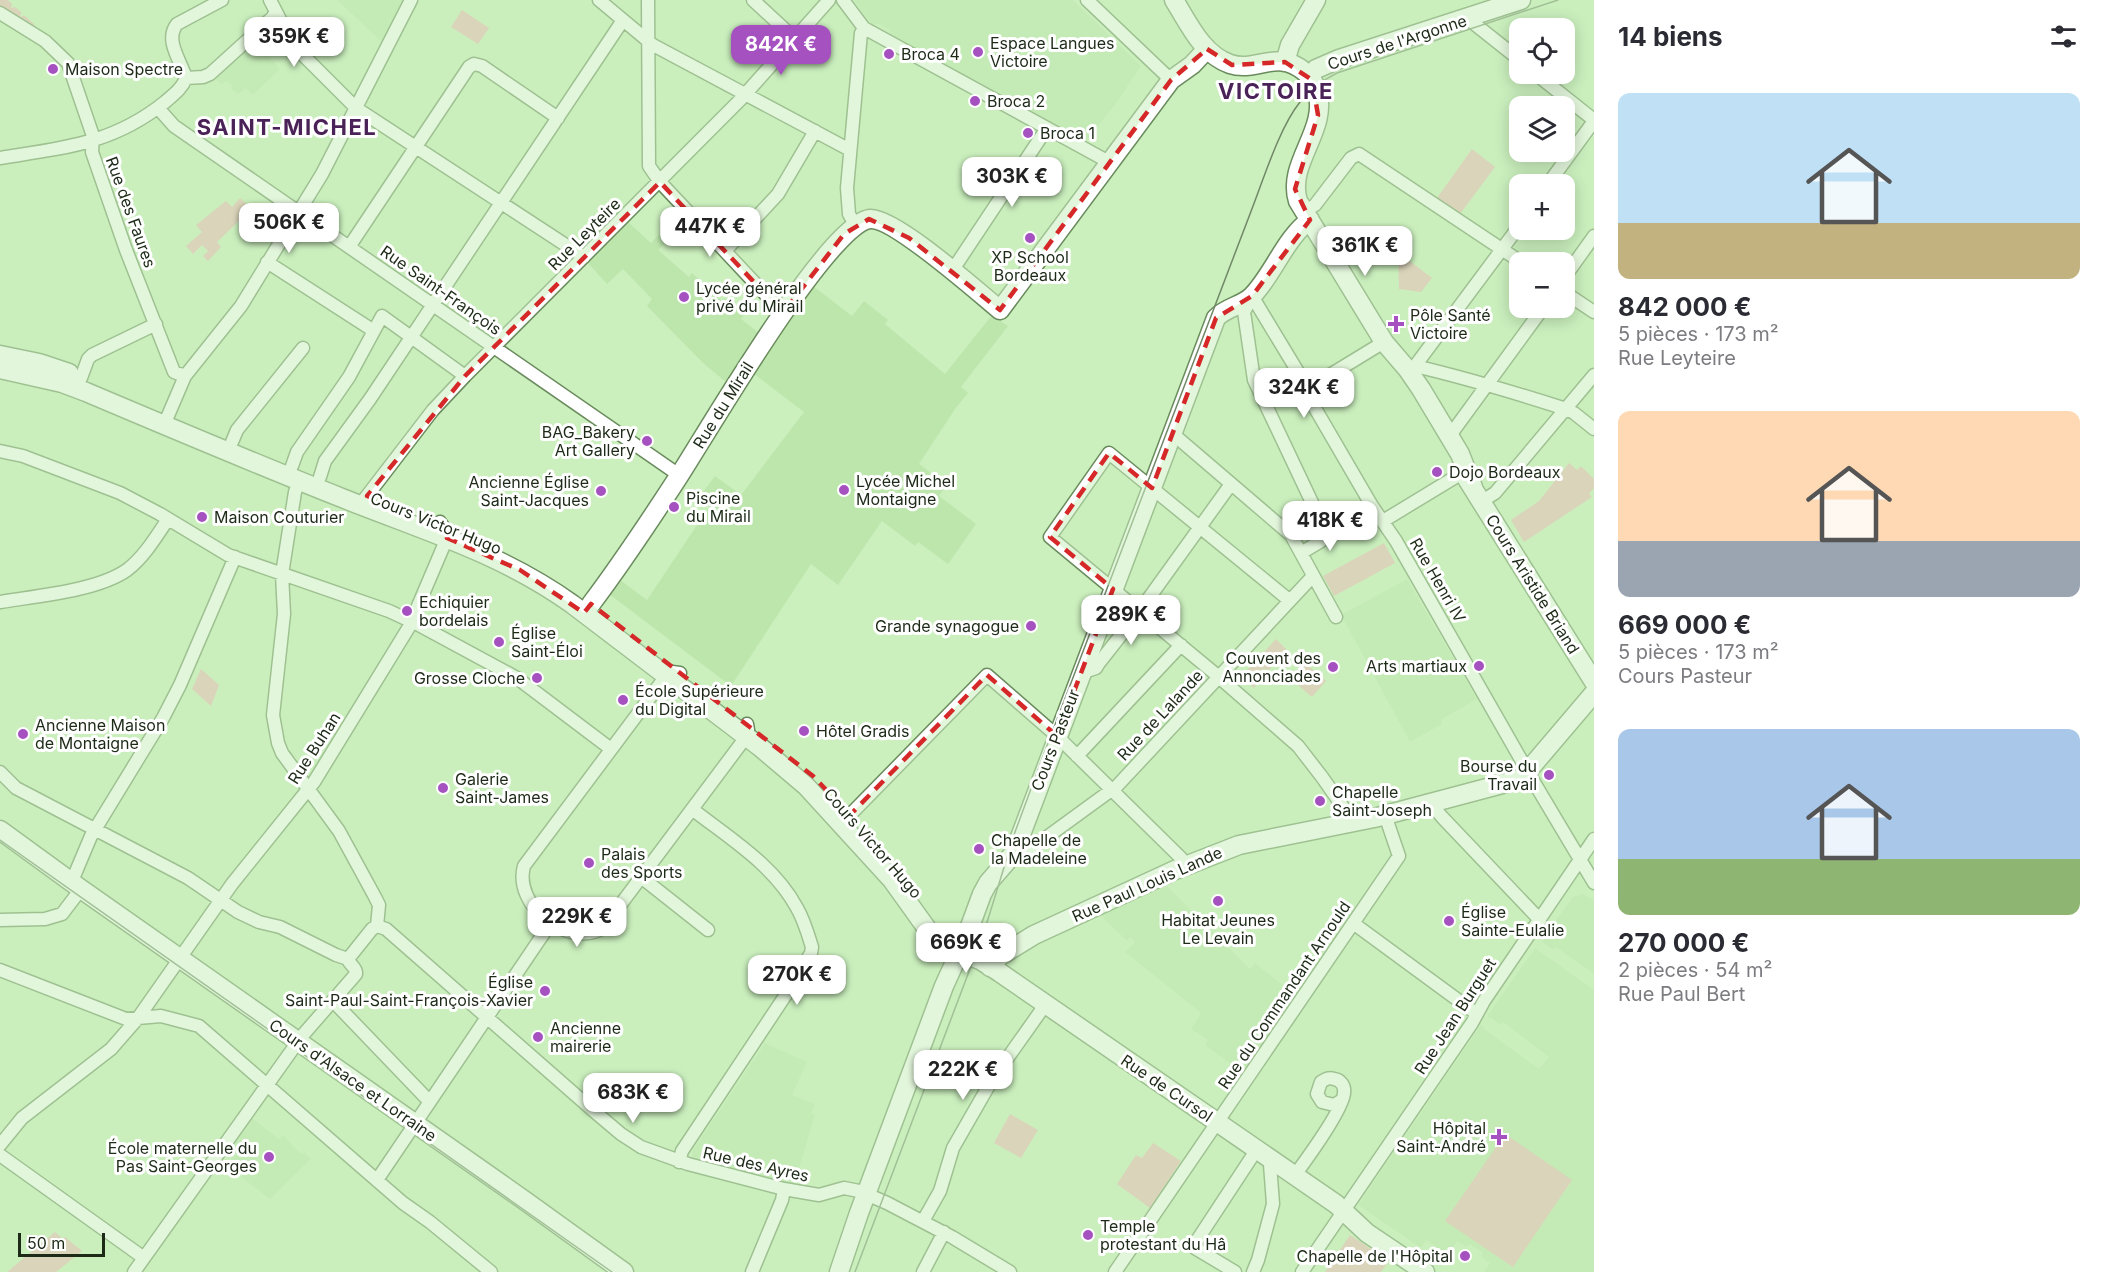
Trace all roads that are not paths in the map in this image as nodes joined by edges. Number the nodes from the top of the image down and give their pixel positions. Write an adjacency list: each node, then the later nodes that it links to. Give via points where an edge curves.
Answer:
1 (222, 0): 23 (street, via 173,29 172,44)
2 (411, 0): 28 (street)
3 (599, 0): 15 (street)
4 (648, 0): 18 (street)
5 (753, 0): 17 (street)
6 (829, 0): 17 (street, Rue Leyteire)
7 (843, 0): 16 (street)
8 (1087, 0): 24 (street)
9 (1174, 0): 19 (street)
10 (1316, 0): 21 (street, via 1290,45)
11 (1521, 0): 14 (street, Cours de l'Argonne)
12 (273, 6): 23 (street, via 273,17 210,74); 28 (street, via 299,51)
13 (0, 13): 33 (street, Rue des Faures, via 46,42 68,63)
14 (1467, 18): 20 (street); 22 (street, Cours de l'Argonne, via 1339,59)
15 (623, 20): 18 (street); 29 (street)
16 (864, 28): 31 (street); 35 (street)
17 (794, 38): 26 (street, Rue Leyteire)
18 (648, 40): 26 (street); 39 (street, via 648,159)
19 (1207, 50): 21 (street, via 1232,65); 24 (street)
20 (1509, 51)
21 (1285, 62): 22 (street)
22 (1309, 76): 42 (street, Cours Aristide Briand, via 1318,92 1319,107 1298,173 1296,196)
23 (186, 78): 27 (street)
24 (1171, 80): 37 (street)
25 (1548, 84): 30 (street)
26 (745, 95): 32 (street); 39 (street, Rue Leyteire)
27 (158, 108): 33 (street, via 127,128); 41 (street, Rue Saint-François, via 174,126)
28 (356, 108): 34 (street); 41 (street)
29 (558, 117): 34 (street, via 474,64); 40 (street)
30 (1594, 121): 38 (street)
31 (1047, 128): 37 (street); 53 (street)
32 (814, 131): 35 (street); 48 (street, via 778,194)
33 (93, 141): 36 (street); 60 (street, Rue des Faures, via 92,152)
34 (416, 147): 40 (street); 46 (street)
35 (850, 150): 43 (street, via 849,214)
36 (0, 158)
37 (1109, 162): 53 (street, via 1000,310)
38 (1555, 174)
39 (660, 182): 48 (street); 50 (street, Rue Leyteire)
40 (500, 203): 50 (street); 56 (street)
41 (298, 212): 46 (street, Rue Saint-François); 51 (street)
42 (1310, 221): 47 (street, via 1315,205 1351,158 1359,154); 54 (street, via 1301,226); 63 (street, Cours Aristide Briand)
43 (862, 222): 53 (street, via 876,219 909,237); 58 (street, Rue du Mirail, via 844,234)
44 (1594, 236): 52 (street)
45 (1509, 240): 47 (street)
46 (349, 247): 56 (street, Rue Saint-François)
47 (1502, 250): 49 (street); 67 (street)
48 (725, 251): 58 (street)
49 (1509, 254)
50 (584, 257): 64 (street, Rue Leyteire)
51 (267, 262): 61 (street); 70 (street, via 241,306)
52 (1575, 263)
53 (952, 271)
54 (1252, 296): 74 (street, Rue Henri IV); 78 (street, Cours Pasteur, via 1216,318); 93 (street, via 1245,312 1254,380 1325,530 1321,541)
55 (1575, 299): 57 (street)
56 (432, 304): 62 (street); 64 (street, Rue Saint-François)
57 (1594, 312)
58 (783, 313): 83 (street, Rue du Mirail)
59 (1536, 318): 73 (street)
60 (156, 324): 70 (street, Rue des Faures, via 174,372); 72 (street, via 92,355)
61 (374, 331): 62 (street, via 382,316); 82 (street, via 349,377 297,452)
62 (411, 337): 71 (street); 84 (street, via 325,461)
63 (1384, 342): 67 (street, Cours Aristide Briand); 74 (street); 86 (street, Cours Aristide Briand, via 1399,376 1447,455)
64 (494, 347): 71 (street, Rue Leyteire); 83 (street, Rue Saint-François)
65 (303, 348): 80 (street)
66 (0, 354): 72 (street, Cours Victor Hugo)
67 (1412, 368): 73 (street); 79 (street, Cours Aristide Briand)
68 (0, 369): 76 (street, Cours Victor Hugo, via 62,383)
69 (1594, 375): 75 (street)
70 (185, 376): 76 (street)
71 (465, 376): 88 (street, Rue Leyteire, via 433,410)
72 (81, 378): 76 (street, Cours Victor Hugo)
73 (1487, 385): 75 (street); 79 (street)
74 (1307, 389): 90 (street, Rue Henri IV)
75 (1566, 409): 77 (street); 86 (street, via 1495,493)
76 (166, 420): 80 (street, Cours Victor Hugo); 82 (street, Cours Victor Hugo)
77 (1594, 429)
78 (1173, 434): 85 (street); 87 (street, Cours Pasteur)
79 (1448, 434): 86 (street, Cours Aristide Briand)
80 (232, 441): 82 (street, Cours Victor Hugo)
81 (0, 451): 89 (street, via 88,480 138,501)
82 (295, 473): 84 (street, Cours Victor Hugo); 88 (street, Cours Victor Hugo); 95 (street)
83 (679, 475): 100 (street, Rue du Mirail)
84 (320, 477): 88 (street, Cours Victor Hugo)
85 (1231, 483): 91 (street); 93 (street, via 1282,526)
86 (1471, 483): 90 (street); 108 (street, Cours Aristide Briand)
87 (1152, 488): 91 (street); 97 (street, Cours Pasteur); 97 (street, via 1109,453 1050,537)
88 (364, 500): 92 (street, Cours Victor Hugo)
89 (168, 519): 94 (street); 99 (street, via 151,545 114,578 69,592)
90 (1383, 521): 114 (street, Rue Henri IV)
91 (1199, 527): 98 (street); 101 (street)
92 (443, 530): 100 (street, Cours Victor Hugo); 103 (street, Rue Buhan)
93 (1301, 553): 96 (street)
94 (236, 557): 95 (street); 123 (street, via 164,718)
95 (282, 573): 103 (street); 116 (street, via 284,614 273,716 282,753)
96 (1313, 576): 98 (street, Rue de Lalande); 102 (street)
97 (1113, 590): 101 (street); 105 (street, Cours Pasteur)
98 (1289, 600): 107 (street, Rue de Lalande)
99 (0, 602)
100 (587, 608): 106 (street, Cours Victor Hugo)
101 (1139, 612): 104 (street); 105 (street, via 1096,668)
102 (1336, 617)
103 (412, 621): 112 (street, via 491,663); 116 (street, Rue Buhan)
104 (1180, 645): 107 (street); 113 (street)
105 (1081, 673): 111 (street, Cours Pasteur)
106 (673, 674): 110 (street, Cours Victor Hugo); 112 (street)
107 (1218, 677): 117 (street, Rue de Lalande); 122 (street, via 1303,751)
108 (1594, 682)
109 (1594, 693): 114 (street, Rue Paul Louis Lande)
110 (746, 730): 119 (street); 120 (street, Cours Victor Hugo, via 820,799)
111 (1057, 736): 113 (street); 120 (street, via 987,675); 126 (street, Cours Pasteur)
112 (611, 749): 136 (street, via 524,866 523,884 538,912)
113 (1077, 756): 117 (street)
114 (1528, 770): 118 (street, Rue Paul Louis Lande, via 1521,779); 127 (street, Rue Henri IV)
115 (0, 772): 123 (street, via 16,788)
116 (308, 789): 132 (street, Rue Buhan); 137 (street, via 339,831 378,905)
117 (1112, 789): 126 (street, Rue de Lalande, via 1025,853); 128 (street)
118 (1434, 803): 121 (street, Rue Paul Louis Lande); 134 (street, via 1442,818)
119 (692, 809): 129 (street); 159 (street, via 756,859 778,882 798,908 812,947 789,990 682,1151)
120 (851, 814): 139 (street, Cours Victor Hugo, via 935,940)
121 (1386, 815): 122 (street, Rue Paul Louis Lande); 135 (street, Rue du Commandant Arnould, via 1399,856)
122 (1351, 823): 128 (street, Rue Paul Louis Lande, via 1239,845)
123 (96, 829): 131 (street); 132 (street, via 188,878)
124 (0, 830): 131 (street, Cours d'Alsace et Lorraine)
125 (1594, 839): 127 (street, Rue Jean Burguet)
126 (1014, 853): 139 (street, Cours Pasteur, via 984,889)
127 (1580, 860): 130 (street, Rue Henri IV); 134 (street, Rue Jean Burguet)
128 (1185, 865): 142 (street, Rue Paul Louis Lande, via 1034,935)
129 (641, 877): 136 (street, via 603,928 594,933 578,933); 138 (street)
130 (1594, 883)
131 (76, 885): 133 (street, via 62,914 45,919); 140 (street, Cours d'Alsace et Lorraine)
132 (220, 901): 140 (street, Rue Buhan); 141 (street, via 250,919 280,927)
133 (0, 920)
134 (1540, 920): 146 (street, Rue Jean Burguet)
135 (1353, 923): 146 (street); 153 (street, Rue du Commandant Arnould)
136 (550, 924): 147 (street)
137 (377, 926): 141 (street); 147 (street, Rue des Ayres, via 386,929)
138 (708, 930)
139 (960, 951): 142 (street, Cours Victor Hugo); 163 (street, Cours Pasteur)
140 (180, 958): 148 (street, Rue Buhan); 149 (street, Cours d'Alsace et Lorraine)
141 (348, 959): 144 (street, via 357,972)
142 (990, 967): 145 (street, Rue de Cursol)
143 (0, 970): 148 (street, via 126,1019)
144 (333, 1001): 149 (street); 152 (street)
145 (1045, 1005): 153 (street, Rue de Cursol); 165 (street, via 992,1080 953,1149 940,1191)
146 (1477, 1014): 164 (street, Rue Jean Burguet)
147 (487, 1016): 152 (street); 159 (street, Rue des Ayres, via 621,1134 641,1147)
148 (138, 1018): 150 (street, via 169,1017 199,1026); 155 (street, Rue Buhan, via 111,1049 22,1118)
149 (298, 1042): 150 (street); 154 (street, Cours d'Alsace et Lorraine)
150 (267, 1085): 161 (street); 167 (street)
151 (1342, 1100): 160 (street)
152 (430, 1102): 154 (street)
153 (1217, 1122): 156 (street, Rue de Cursol); 175 (street, Rue du Commandant Arnould)
154 (416, 1124): 161 (street); 170 (street, Cours d'Alsace et Lorraine)
155 (1, 1141)
156 (1257, 1149): 158 (street, Rue de Cursol); 176 (street, via 1194,1245)
157 (0, 1155): 167 (street)
158 (1273, 1160): 160 (street, Rue de Cursol); 177 (street, via 1273,1204)
159 (679, 1162): 162 (street, Rue des Ayres)
160 (1295, 1175): 164 (street, Rue de Cursol)
161 (377, 1180): 169 (street)
162 (784, 1189): 163 (street, Rue des Ayres, via 819,1195 844,1188); 171 (street)
163 (866, 1194): 165 (street, Rue des Ayres); 172 (street, Cours Pasteur)
164 (1344, 1211): 178 (street, Rue Jean Burguet); 179 (street, Rue de Cursol, via 1367,1233)
165 (923, 1221): 166 (street, Rue des Ayres)
166 (944, 1232): 173 (street); 174 (street, Rue des Ayres)
167 (144, 1258): 168 (street)
168 (134, 1272)
169 (491, 1272)
170 (624, 1272)
171 (752, 1272)
172 (839, 1272)
173 (923, 1272)
174 (1010, 1272)
175 (1115, 1272)
176 (1234, 1272)
177 (1252, 1272)
178 (1302, 1272)
179 (1425, 1272)

